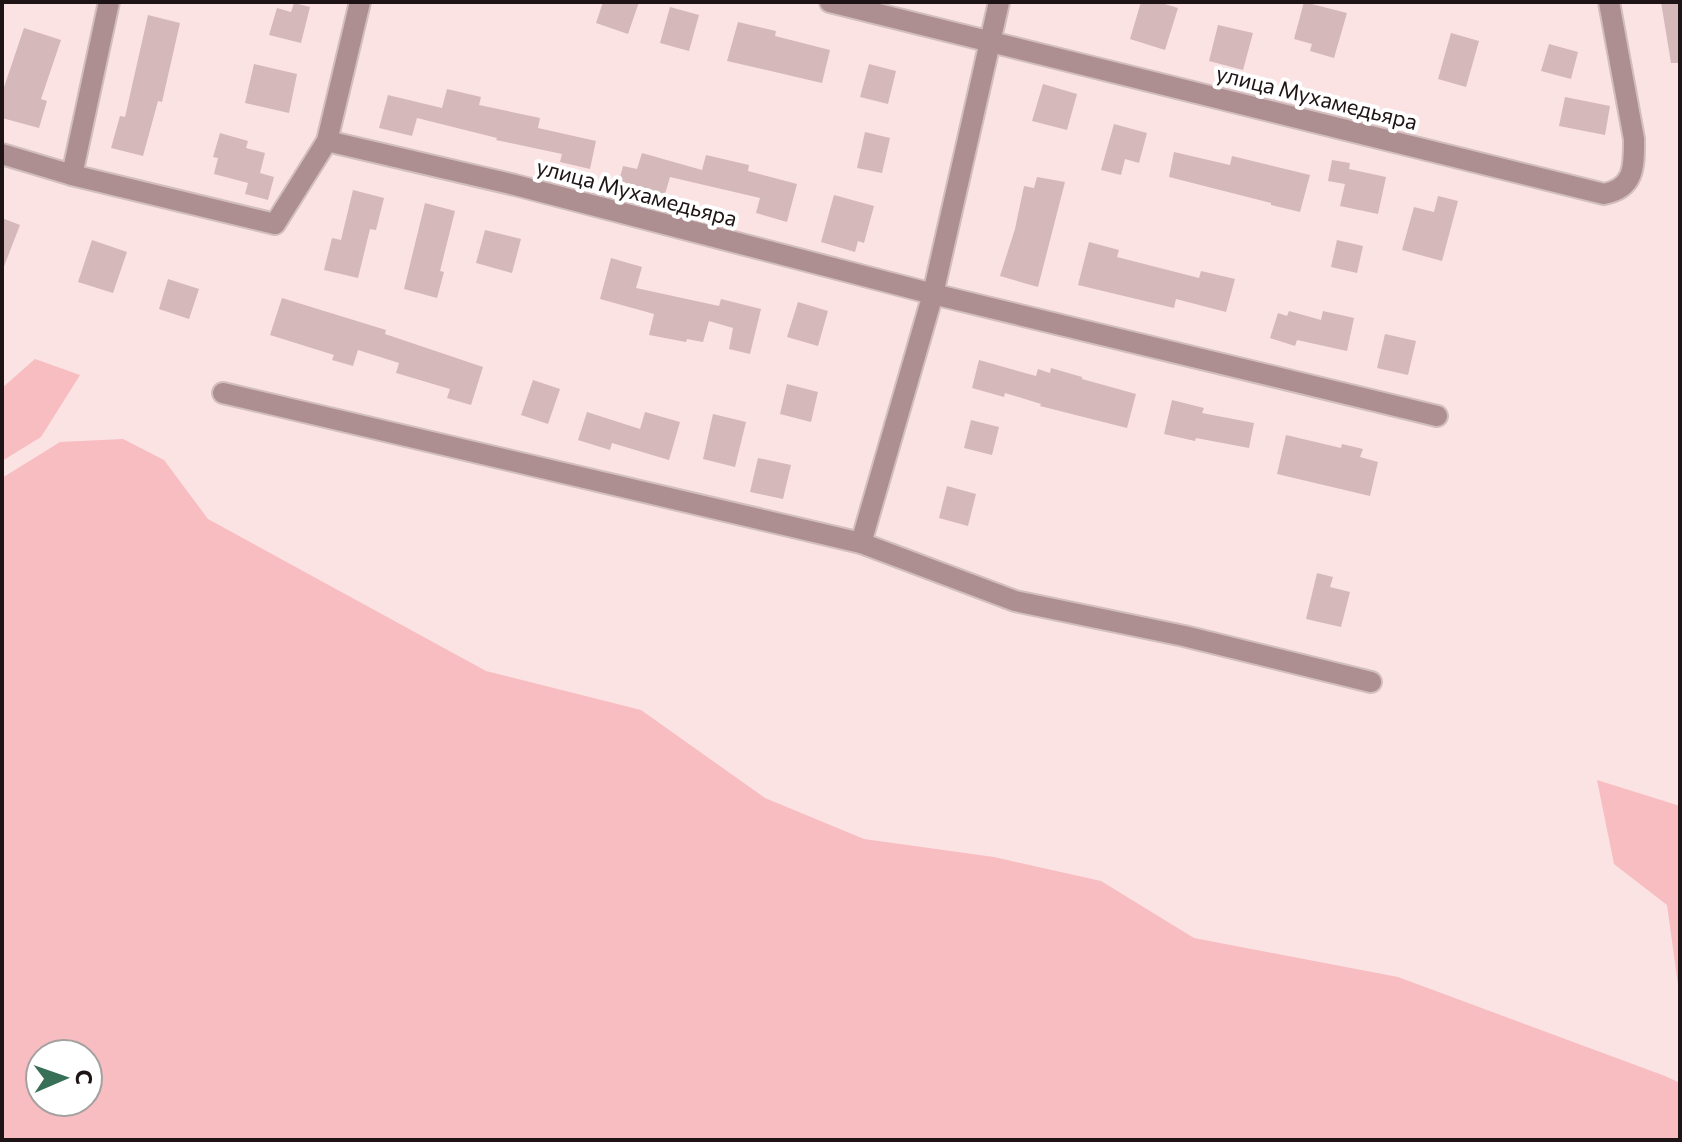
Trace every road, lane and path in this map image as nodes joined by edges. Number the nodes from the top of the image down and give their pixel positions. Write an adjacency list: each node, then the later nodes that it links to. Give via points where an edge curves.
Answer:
1 (109, 2): 9 (street)
2 (360, 2): 7 (street)
3 (830, 2): 6 (street, улица Мухамедьяра)
4 (999, 2): 6 (street)
5 (1609, 2): 6 (street, улица Мухамедьяра, via 1634,162 1629,180 1604,194)
6 (988, 40): 10 (street)
7 (327, 141): 9 (street, via 275,224); 10 (street, улица Мухамедьяра)
8 (2, 154): 9 (street)
9 (72, 175)
10 (933, 294): 12 (street, улица Мухамедьяра); 13 (street)
11 (223, 393): 13 (street)
12 (1437, 416)
13 (861, 543): 14 (street, via 1015,601)
14 (1371, 682)

